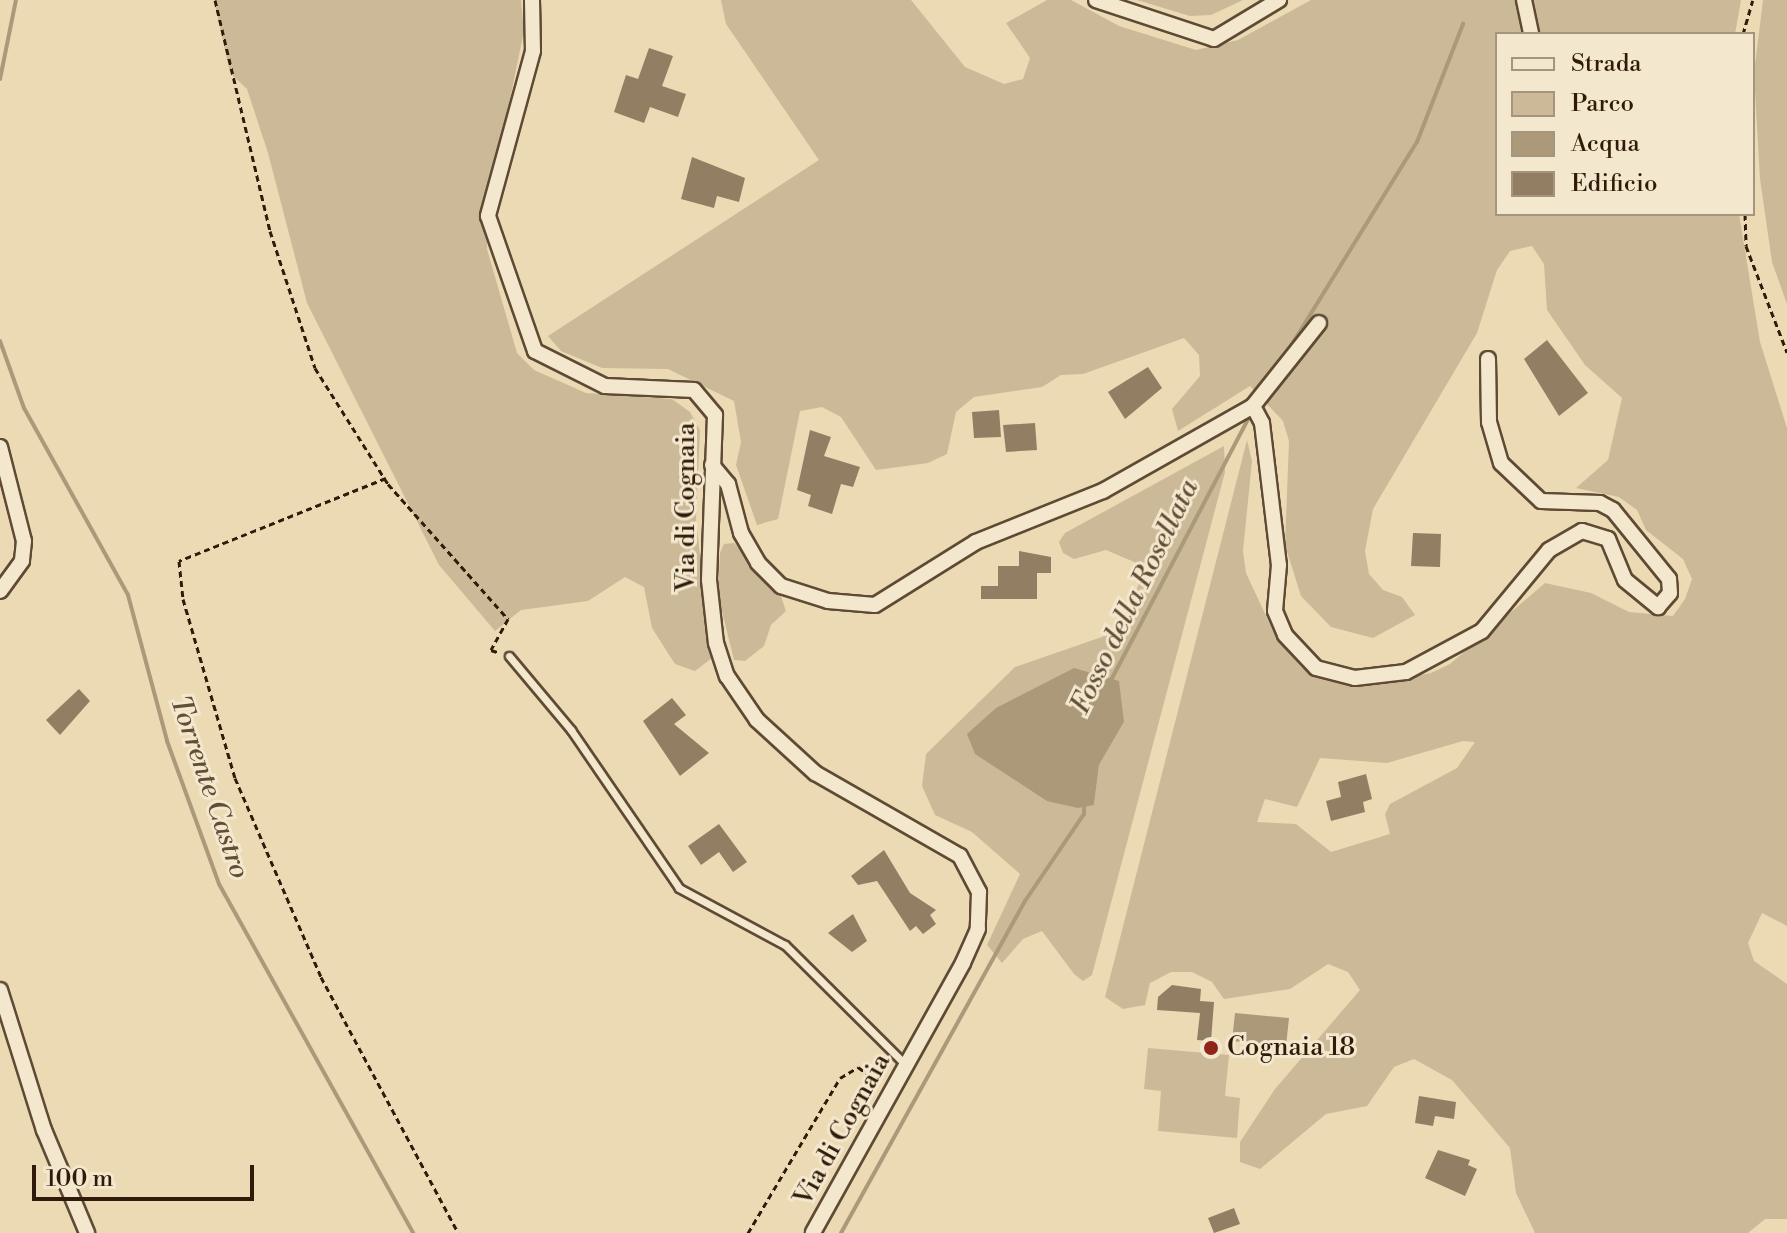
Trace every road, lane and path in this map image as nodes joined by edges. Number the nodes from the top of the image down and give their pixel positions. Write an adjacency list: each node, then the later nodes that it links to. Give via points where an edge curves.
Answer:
1 (215, 0): 16 (path, via 270,231 315,368)
2 (532, 0): 15 (street, Via di Cognaia, via 533,51 488,216 535,351 605,386 694,390 715,415)
3 (1096, 0): 4 (street, via 1214,39)
4 (1279, 0)
5 (1524, 0): 7 (street)
6 (1753, 0): 8 (path)
7 (1531, 32)
8 (1744, 32)
9 (1745, 216): 11 (path, via 1746,246)
10 (1319, 323): 13 (street)
11 (1787, 352)
12 (1488, 359): 13 (street, via 1489,422 1501,463 1541,501 1600,503 1613,510 1669,579 1670,593 1658,607 1625,580 1608,539 1582,531 1549,550 1482,631 1406,672 1355,678 1316,668 1293,646 1275,611 1279,565 1262,423)
13 (1253, 406): 15 (street, via 1103,491 976,542 875,605 828,601 781,586 758,563 741,533 728,484)
14 (0, 447): 17 (street, via 24,541 22,561)
15 (712, 465): 20 (street, Via di Cognaia, via 709,580 716,643 727,676 757,720 815,773 960,856 975,877 982,910 978,929)
16 (386, 478): 18 (path, via 508,619 491,650); 23 (path, via 179,561 183,599 235,778 315,963)
17 (0, 591)
18 (509, 656): 20 (lane, via 571,730 679,888 785,945)
19 (0, 990): 22 (street, via 44,1130)
20 (905, 1064): 21 (street, Via di Cognaia)
21 (888, 1091): 24 (path, via 858,1067 840,1078); 25 (street, Via di Cognaia)
22 (87, 1233)
23 (458, 1233)
24 (748, 1233)
25 (813, 1233)

